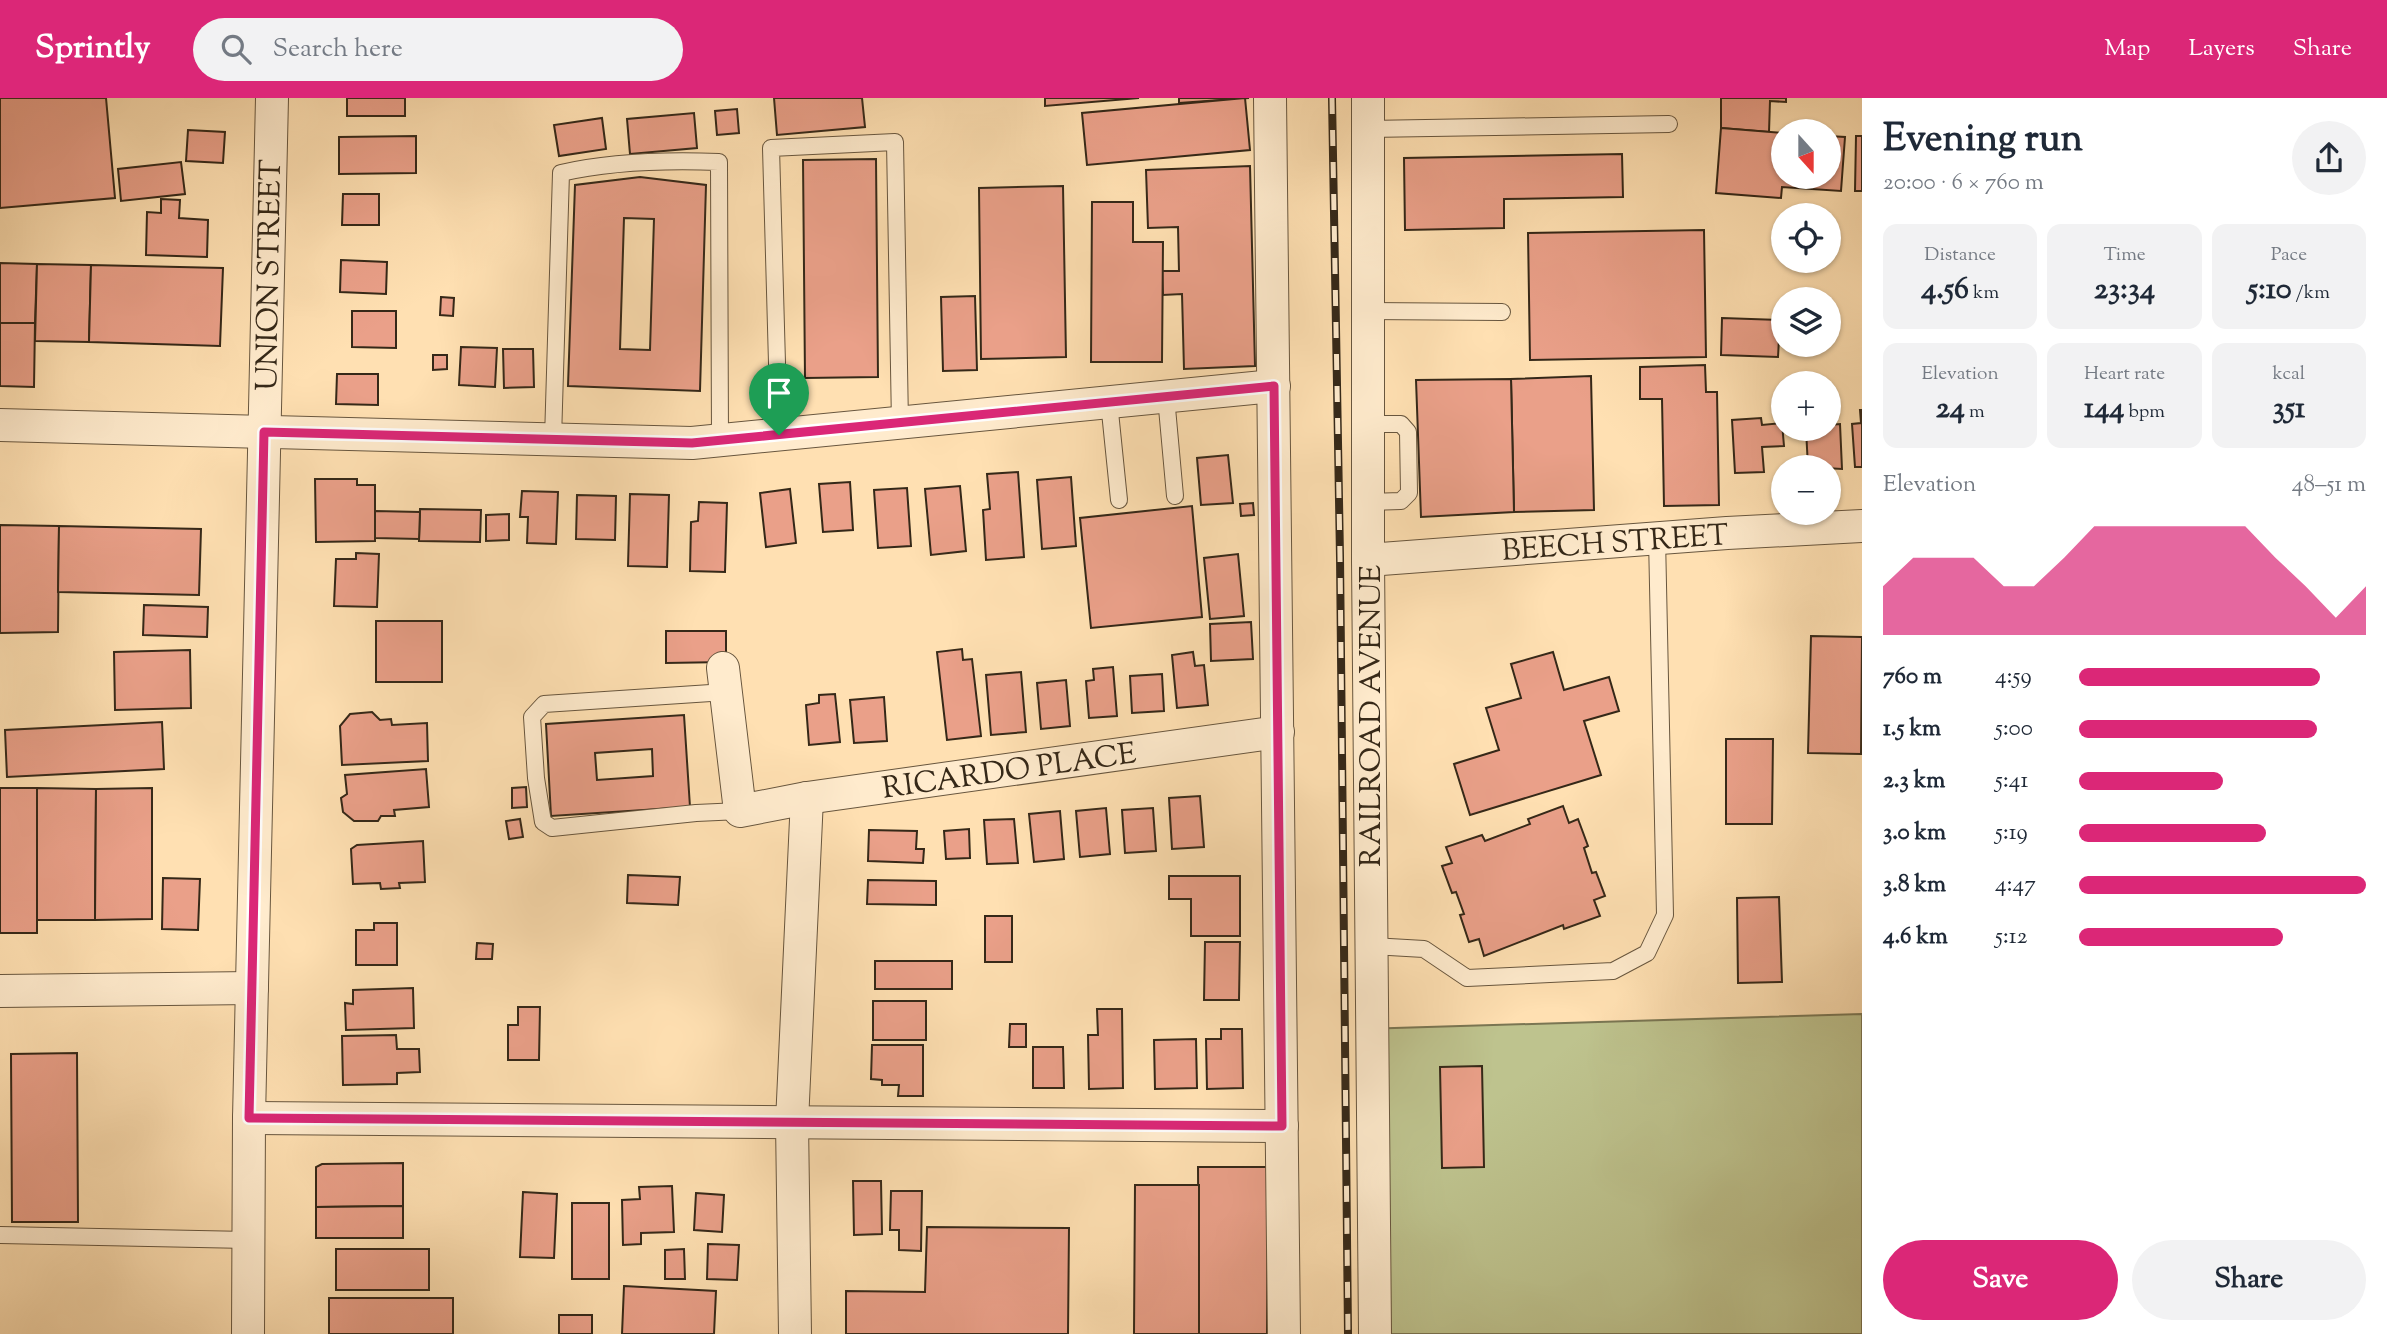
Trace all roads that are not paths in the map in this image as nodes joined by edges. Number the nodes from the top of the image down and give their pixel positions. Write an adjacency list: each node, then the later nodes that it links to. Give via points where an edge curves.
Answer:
1 (272, 98): 13 (street, UNION STREET)
2 (1270, 98): 8 (street)
3 (1368, 98): 5 (street, RAILROAD AVENUE)
4 (1669, 124): 5 (lane)
5 (1368, 129): 6 (street, RAILROAD AVENUE)
6 (1368, 311): 7 (lane); 21 (street, RAILROAD AVENUE)
7 (1502, 312)
8 (1274, 386): 9 (street); 23 (street)
9 (1166, 397): 10 (street); 17 (lane)
10 (1109, 402): 11 (street); 18 (lane)
11 (900, 423): 14 (street); 14 (lane, via 895,142 771,148)
12 (0, 425): 13 (street)
13 (264, 432): 15 (street); 27 (street, UNION STREET)
14 (779, 435): 16 (street)
15 (553, 439): 16 (street); 16 (lane, via 561,173 671,160 719,162)
16 (720, 440)
17 (1175, 496)
18 (1119, 500)
19 (1862, 526): 20 (street, BEECH STREET)
20 (1657, 538): 21 (street, BEECH STREET); 26 (lane, via 1665,915 1647,953 1613,971 1467,978 1424,949)
21 (1368, 560): 26 (street, RAILROAD AVENUE)
22 (724, 680): 25 (street); 25 (lane, via 544,704 532,717 536,778 543,822 552,828)
23 (1278, 732): 24 (street, RICARDO PLACE); 31 (street)
24 (807, 799): 25 (street, RICARDO PLACE); 30 (street)
25 (740, 810)
26 (1372, 946): 37 (street, RAILROAD AVENUE)
27 (252, 988): 28 (street); 29 (street, UNION STREET)
28 (0, 991)
29 (249, 1118): 30 (street); 33 (street, UNION STREET)
30 (792, 1122): 31 (street); 35 (street)
31 (1282, 1126): 36 (street)
32 (0, 1235): 33 (lane)
33 (248, 1240): 34 (street, UNION STREET)
34 (248, 1334)
35 (795, 1334)
36 (1284, 1334)
37 (1375, 1334)

